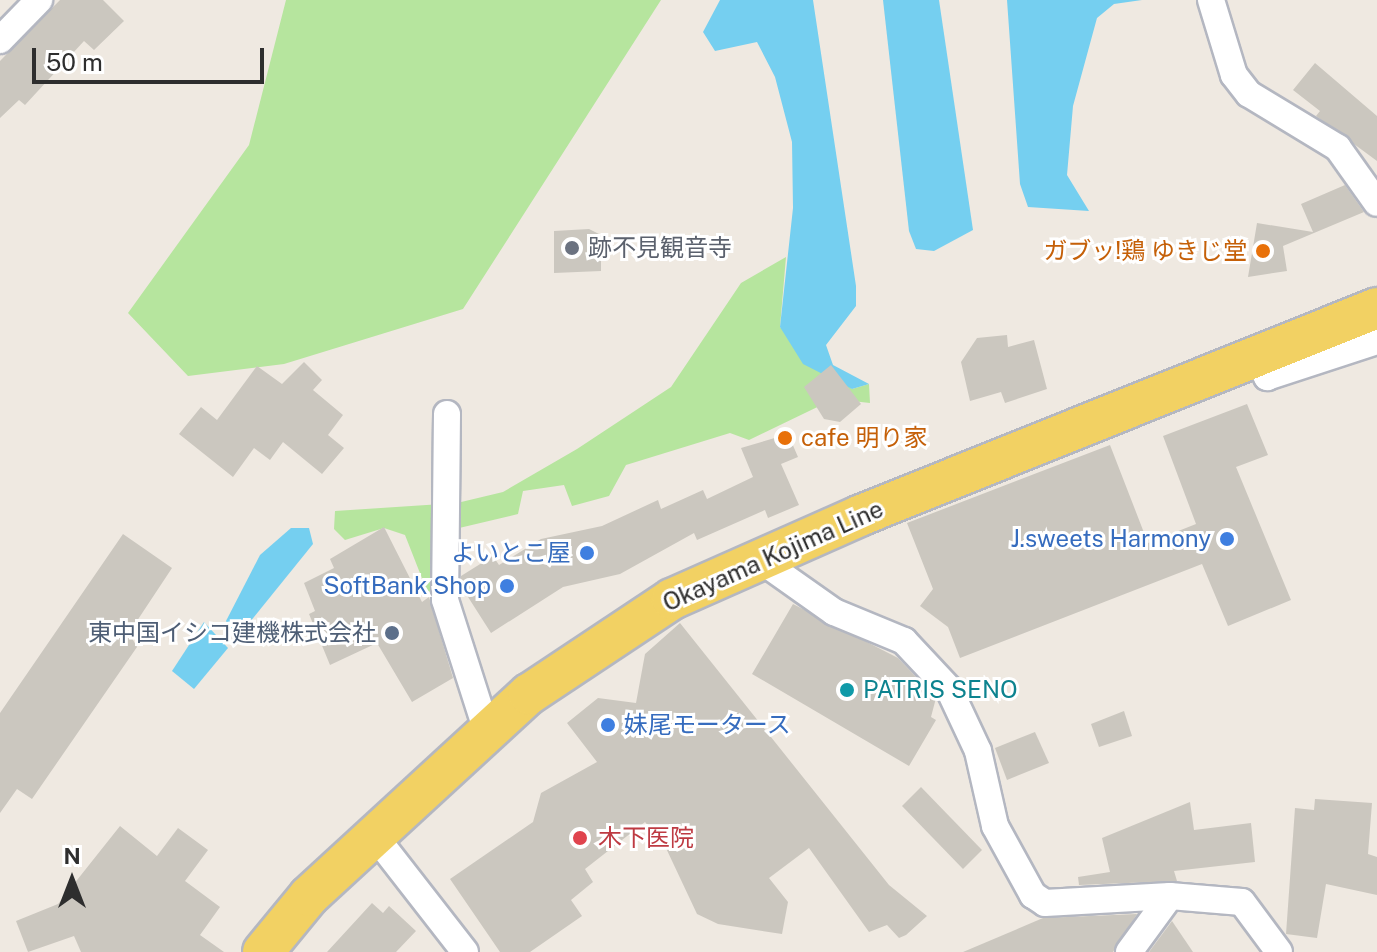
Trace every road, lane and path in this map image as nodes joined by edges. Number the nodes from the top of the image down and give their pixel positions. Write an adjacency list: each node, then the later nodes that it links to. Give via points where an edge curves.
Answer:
1 (39, 0): 3 (street)
2 (1211, 0): 4 (street, via 1234,75 1249,94 1338,148)
3 (0, 40)
4 (1377, 203)
5 (1377, 308): 7 (main road, Okayama Kojima Line)
6 (1377, 341): 7 (street, via 1267,377)
7 (1256, 356): 9 (main road, Okayama Kojima Line)
8 (447, 414): 10 (street, via 445,600)
9 (759, 559): 10 (main road, Okayama Kojima Line, via 672,599 595,646); 12 (street, via 834,612 904,641 949,689 978,751 995,826 1033,895 1045,903)
10 (487, 732): 11 (main road, Okayama Kojima Line)
11 (374, 835): 13 (main road, Okayama Kojima Line, via 309,896); 14 (street)
12 (1170, 896): 15 (street); 16 (street, via 1242,902)
13 (263, 952)
14 (465, 952)
15 (1129, 952)
16 (1279, 952)

